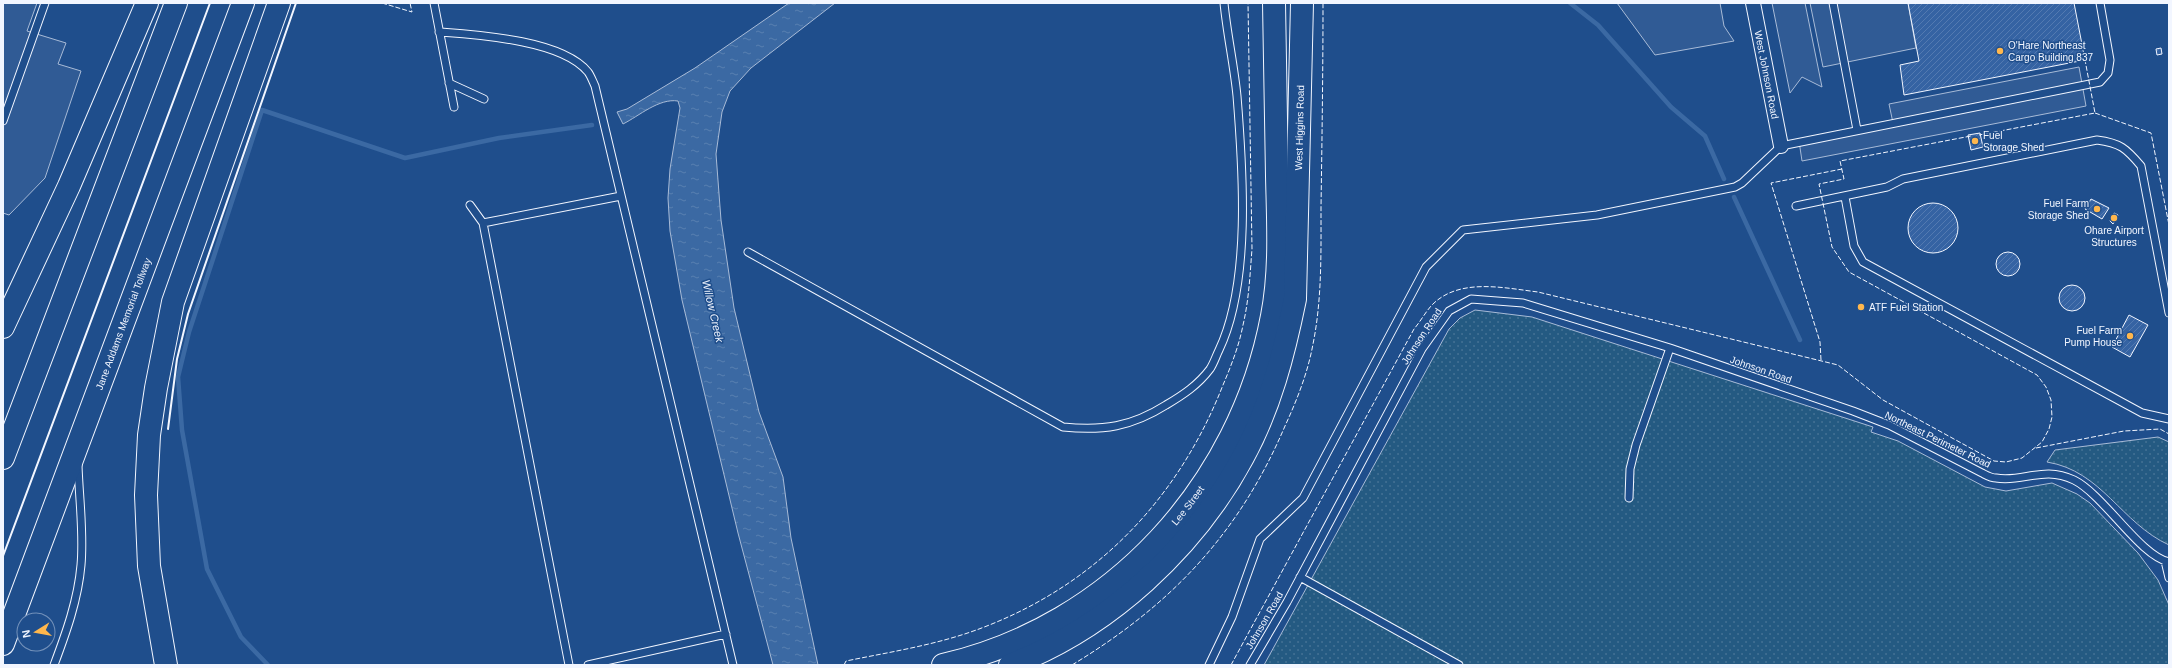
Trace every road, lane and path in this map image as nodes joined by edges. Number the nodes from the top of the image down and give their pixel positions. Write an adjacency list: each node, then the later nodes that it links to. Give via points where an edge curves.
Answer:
1 (45, 3): 17 (lane)
2 (147, 3): 28 (main road, via 69,186)
3 (176, 3): 33 (main road)
4 (244, 3): 32 (main road, Jane Addams Memorial Tollway)
5 (279, 3): 41 (main road, via 173,302 156,388 149,435 146,494 149,566)
6 (434, 3): 13 (lane)
7 (1224, 3): 25 (lane, via 1237,95 1241,189 1240,262 1235,300 1226,335 1211,368 1190,390 1159,410 1125,425 1092,430 1063,427)
8 (1274, 3): 45 (main road, Lee Street, via 1277,271 1272,316 1260,365 1238,423 1200,491 1156,544 1124,574 1086,603 1007,646 974,658)
9 (1302, 3): 26 (main road, West Higgins Road)
10 (1753, 3): 19 (street, West Johnson Road)
11 (1833, 3): 18 (lane)
12 (2100, 3): 18 (lane, via 2110,60 2108,73 2100,82)
13 (439, 32): 14 (lane); 20 (lane, via 477,35 536,45 558,51 588,72 595,86)
14 (449, 83): 15 (lane); 16 (lane)
15 (484, 99)
16 (454, 107)
17 (3, 121)
18 (1857, 130): 19 (lane)
19 (1781, 146): 47 (lane, via 1735,187 1597,215 1463,230 1426,267 1303,498 1260,539 1232,617)
20 (621, 196): 24 (lane); 38 (lane)
21 (1845, 197): 23 (lane); 27 (lane, via 1887,187 1911,177 2096,140 2114,143 2129,151 2141,166); 31 (lane, via 1854,246 1863,262 2142,413)
22 (470, 206): 24 (lane)
23 (1796, 206)
24 (482, 223): 42 (lane)
25 (748, 252)
26 (1297, 253): 46 (main road, Lee Street, via 1295,299 1275,378 1261,419 1244,456 1215,502 1187,539 1136,588 1096,619 1050,646)
27 (2169, 313)
28 (3, 327)
29 (1670, 348): 30 (lane, Johnson Road); 34 (lane, via 1636,445 1630,469); 36 (lane, Johnson Road, via 1523,303 1471,299 1449,311 1422,349)
30 (1812, 397): 35 (lane, Northeast Perimeter Road, via 1889,425 1996,478 2040,473 2075,481 2101,501 2148,549)
31 (2169, 419)
32 (78, 444): 39 (main road, Jane Addams Memorial Tollway); 40 (lane, via 81,564 75,605)
33 (3, 458)
34 (1629, 498)
35 (2167, 561): 37 (lane)
36 (1300, 578): 48 (lane, Johnson Road); 49 (lane)
37 (2169, 578)
38 (726, 634): 43 (lane); 44 (lane)
39 (3, 644)
40 (54, 665)
41 (166, 665)
42 (569, 665)
43 (588, 665)
44 (733, 665)
45 (943, 665)
46 (1010, 665)
47 (1210, 665)
48 (1250, 665)
49 (1459, 665)

